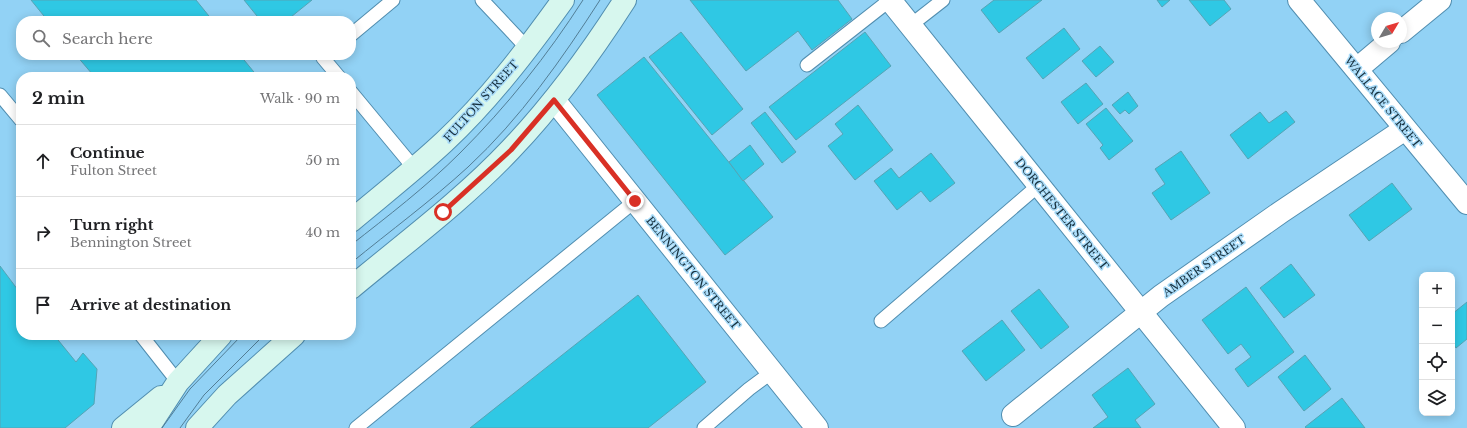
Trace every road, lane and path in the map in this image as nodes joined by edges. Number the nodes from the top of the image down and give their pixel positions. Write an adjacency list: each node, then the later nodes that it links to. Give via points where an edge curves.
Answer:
1 (393, 0): 11 (lane)
2 (482, 0): 13 (lane)
3 (563, 0): 13 (main road, FULTON STREET)
4 (625, 0): 20 (main road, via 587,57)
5 (890, 0): 9 (street, DORCHESTER STREET); 15 (lane)
6 (943, 0): 9 (lane)
7 (1299, 0): 16 (street, WALLACE STREET)
8 (1440, 0): 10 (street)
9 (911, 25): 24 (street, DORCHESTER STREET)
10 (1407, 27)
11 (356, 31)
12 (1382, 48): 16 (street)
13 (528, 49): 23 (main road, FULTON STREET, via 474,111)
14 (325, 60): 17 (lane)
15 (807, 65)
16 (1357, 69): 22 (street, WALLACE STREET)
17 (335, 72)
18 (0, 95): 21 (lane)
19 (356, 98): 23 (lane)
20 (554, 100): 25 (street, BENNINGTON STREET); 28 (main road, via 511,150 443,212)
21 (16, 114)
22 (1405, 129): 26 (street, WALLACE STREET); 29 (street, AMBER STREET, via 1281,212)
23 (414, 168): 27 (main road, FULTON STREET)
24 (1039, 185): 29 (street, DORCHESTER STREET); 30 (lane)
25 (635, 201): 34 (street, BENNINGTON STREET); 40 (lane)
26 (1467, 203)
27 (356, 217)
28 (356, 284)
29 (1141, 312): 36 (street, AMBER STREET); 43 (street, DORCHESTER STREET)
30 (881, 322)
31 (145, 340): 35 (lane)
32 (216, 340): 35 (main road)
33 (288, 340): 39 (main road, via 227,395)
34 (772, 372): 41 (lane); 42 (street, BENNINGTON STREET)
35 (178, 382): 37 (main road); 38 (main road)
36 (1013, 415)
37 (123, 428)
38 (148, 428)
39 (197, 428)
40 (356, 428)
41 (704, 428)
42 (817, 428)
43 (1234, 428)

